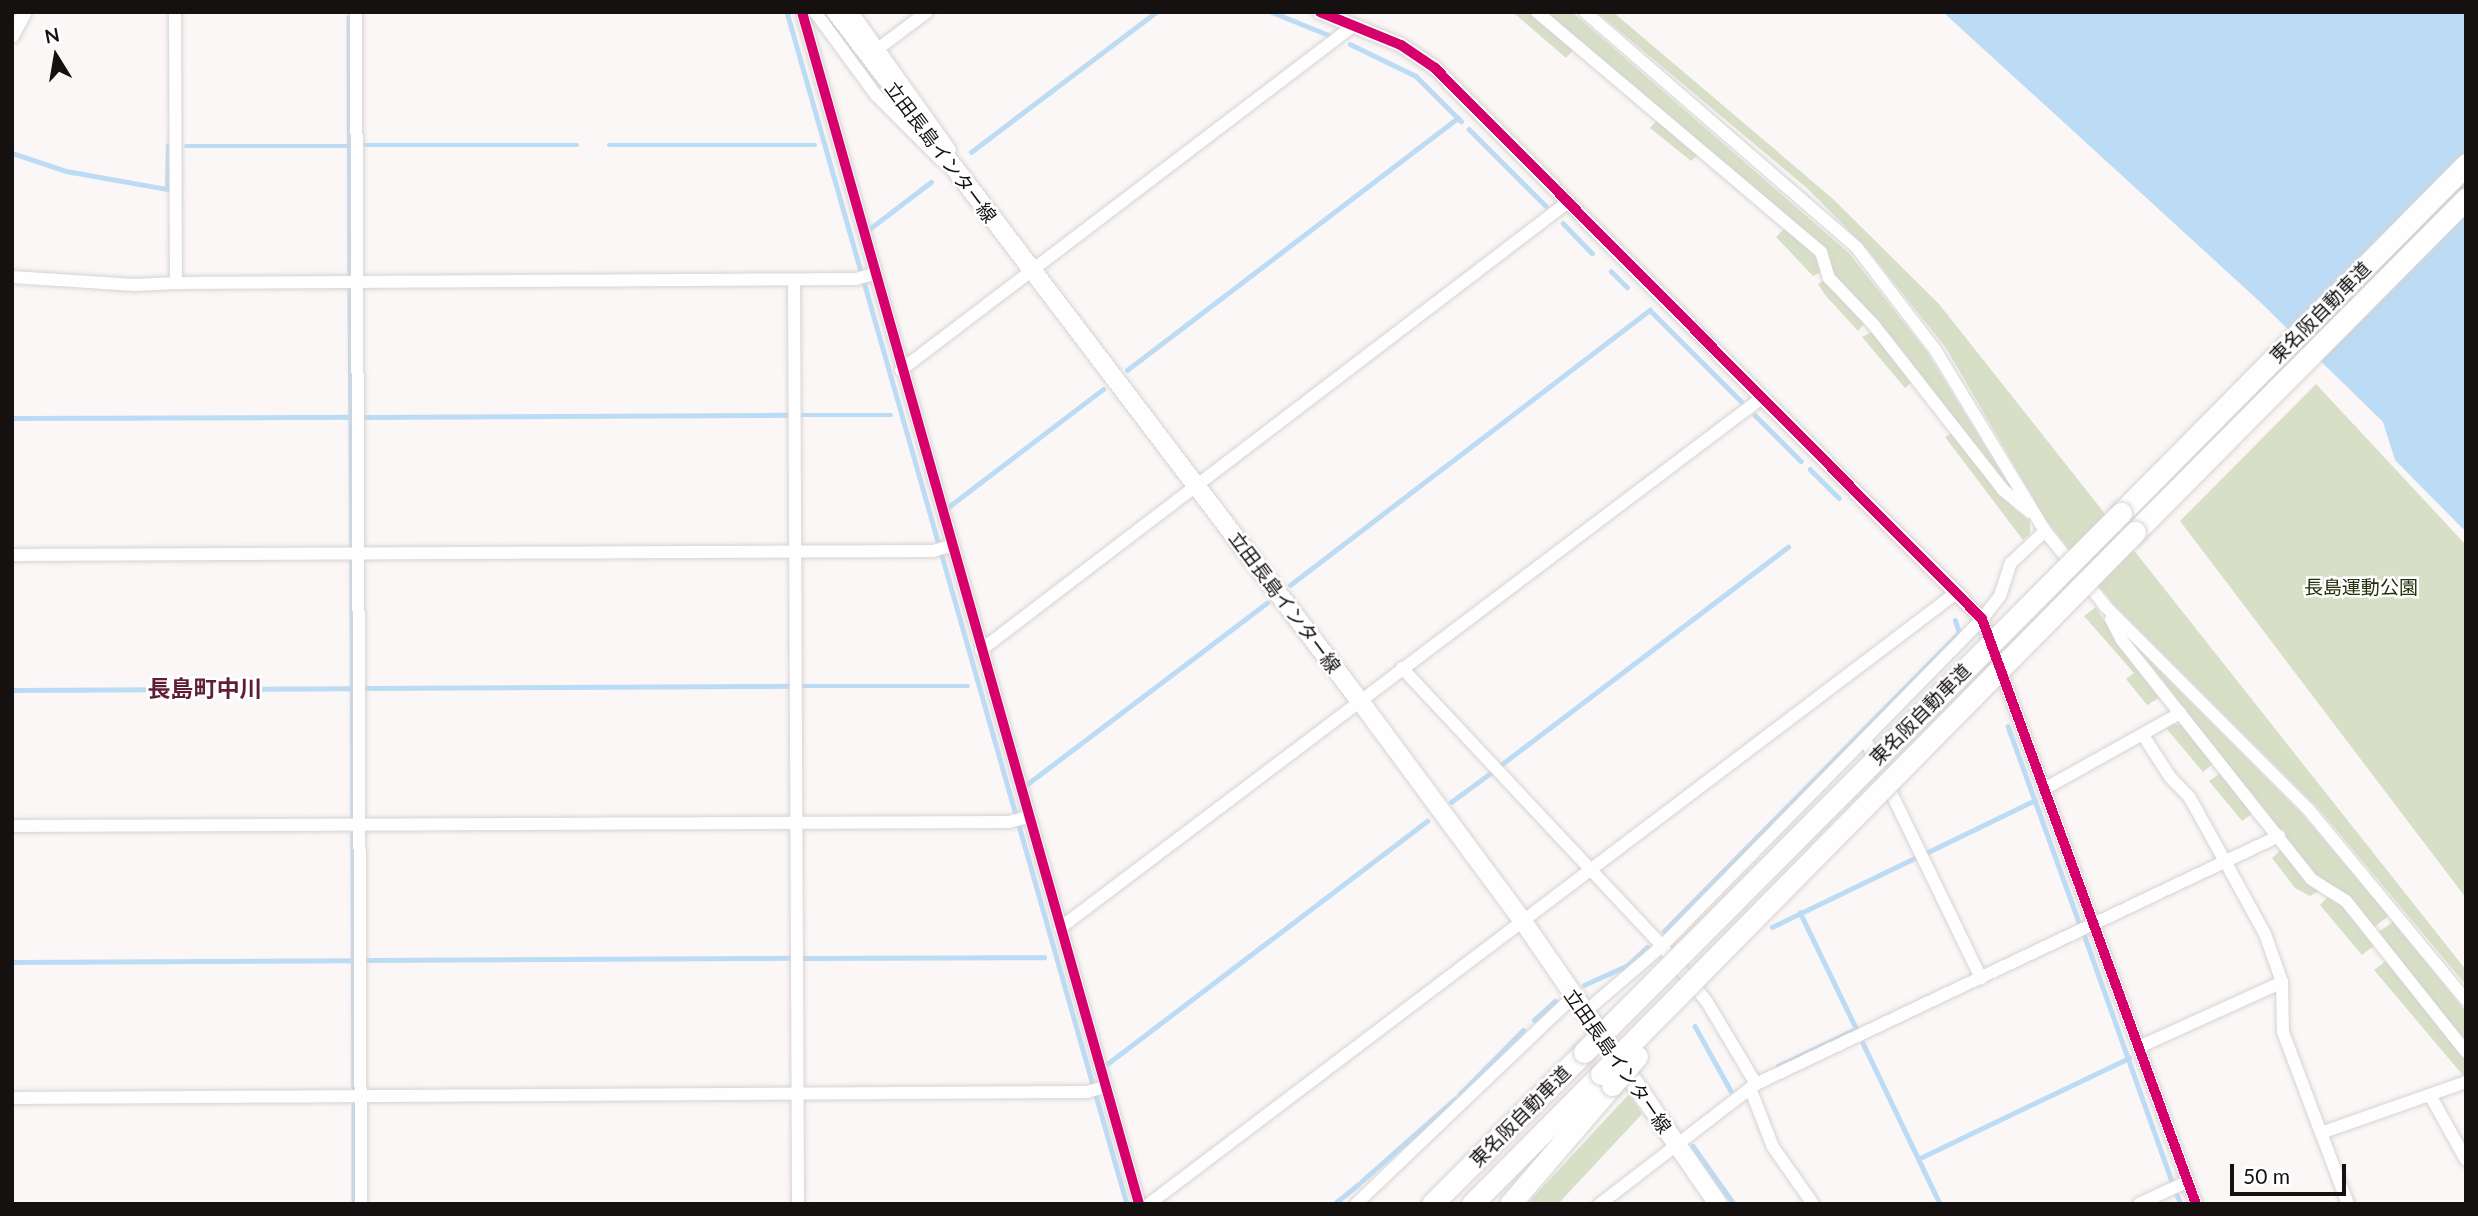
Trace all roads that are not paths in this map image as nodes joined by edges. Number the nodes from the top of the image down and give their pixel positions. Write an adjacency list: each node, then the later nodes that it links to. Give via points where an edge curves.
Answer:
1 (25, 12): 13 (street)
2 (175, 12): 24 (street)
3 (356, 12): 23 (street)
4 (802, 12): 20 (street)
5 (815, 12): 16 (street, via 876,95)
6 (836, 12): 16 (main road, 立田長島インター線)
7 (852, 12): 14 (street)
8 (927, 12): 14 (street)
9 (1320, 12): 12 (street)
10 (1536, 12): 28 (street, via 1821,252 1829,278 1873,324 2003,490)
11 (1585, 12): 28 (street, via 1857,248 1936,351)
12 (1353, 26): 18 (street, via 1401,45 1435,68); 19 (street)
13 (12, 36)
14 (879, 48): 16 (street, via 956,159)
15 (2466, 164): 73 (highway, 東名阪自動車道, bridge)
16 (965, 182): 19 (main road, 立田長島インター線)
17 (2466, 199): 62 (highway, 東名阪自動車道, bridge, via 1747,927)
18 (1568, 202): 26 (street); 27 (street)
19 (1032, 273): 25 (street); 27 (main road, 立田長島インター線)
20 (872, 274): 22 (street, via 856,279); 25 (street)
21 (12, 277): 24 (street)
22 (794, 280): 23 (street); 31 (street)
23 (357, 282): 24 (street); 32 (street)
24 (176, 283)
25 (901, 370): 30 (street)
26 (1763, 397): 34 (street); 38 (street)
27 (1196, 487): 37 (street); 39 (main road, 立田長島インター線)
28 (2036, 517): 29 (street)
29 (2045, 531): 35 (street); 36 (street, via 2011,563 2000,596)
30 (950, 546): 31 (street, via 933,551); 37 (street)
31 (795, 551): 32 (street); 45 (street)
32 (358, 553): 33 (street); 46 (street)
33 (12, 555)
34 (1956, 593): 36 (street); 50 (street)
35 (2106, 607): 40 (street, via 2121,639); 58 (street, via 2308,809)
36 (1983, 619): 42 (street); 43 (street)
37 (981, 650): 44 (street)
38 (1402, 668): 39 (street); 50 (street)
39 (1360, 701): 51 (main road, 立田長島インター線); 53 (street)
40 (2180, 713): 41 (street); 48 (street)
41 (2143, 735): 43 (street); 49 (street, via 2190,798)
42 (1865, 740): 54 (street); 55 (street)
43 (2046, 788): 52 (street)
44 (1026, 817): 45 (street, via 1009,822); 53 (street)
45 (796, 822): 46 (street); 66 (street)
46 (359, 824): 47 (street); 68 (street)
47 (12, 826)
48 (2279, 836): 49 (street); 61 (street, via 2311,879 2346,901)
49 (2222, 863): 52 (street); 56 (street, via 2265,934)
50 (1591, 867): 51 (street); 54 (street)
51 (1522, 920): 57 (main road, 立田長島インター線); 78 (street)
52 (2096, 924): 55 (street); 60 (street)
53 (1060, 928): 65 (street)
54 (1662, 946): 59 (street); 64 (street, via 1707,1002)
55 (1980, 978): 64 (street)
56 (2282, 982): 60 (street); 70 (street, via 2283,1032)
57 (1574, 996): 59 (main road, 立田長島インター線); 79 (street)
58 (2466, 1000)
59 (1585, 1013): 71 (main road, 立田長島インター線)
60 (2139, 1047): 74 (street)
61 (2466, 1052)
62 (1607, 1079): 82 (highway, 東名阪自動車道); 83 (highway)
63 (2466, 1082): 67 (street)
64 (1753, 1086): 71 (street); 86 (street, via 1773,1147)
65 (1103, 1088): 66 (street, via 1087,1092); 77 (street)
66 (797, 1094): 68 (street); 76 (street)
67 (2431, 1095): 70 (street); 72 (street)
68 (360, 1096): 69 (street); 75 (street)
69 (12, 1098)
70 (2321, 1133): 89 (street)
71 (1677, 1145): 84 (street); 85 (main road, 立田長島インター線)
72 (2466, 1160)
73 (1474, 1161): 80 (highway); 81 (highway, 東名阪自動車道)
74 (2188, 1181): 87 (street); 88 (street)
75 (361, 1204)
76 (798, 1204)
77 (1139, 1204)
78 (1149, 1204)
79 (1356, 1204)
80 (1425, 1204)
81 (1432, 1204)
82 (1472, 1204)
83 (1510, 1204)
84 (1600, 1204)
85 (1718, 1204)
86 (1813, 1204)
87 (2139, 1204)
88 (2196, 1204)
89 (2348, 1204)

